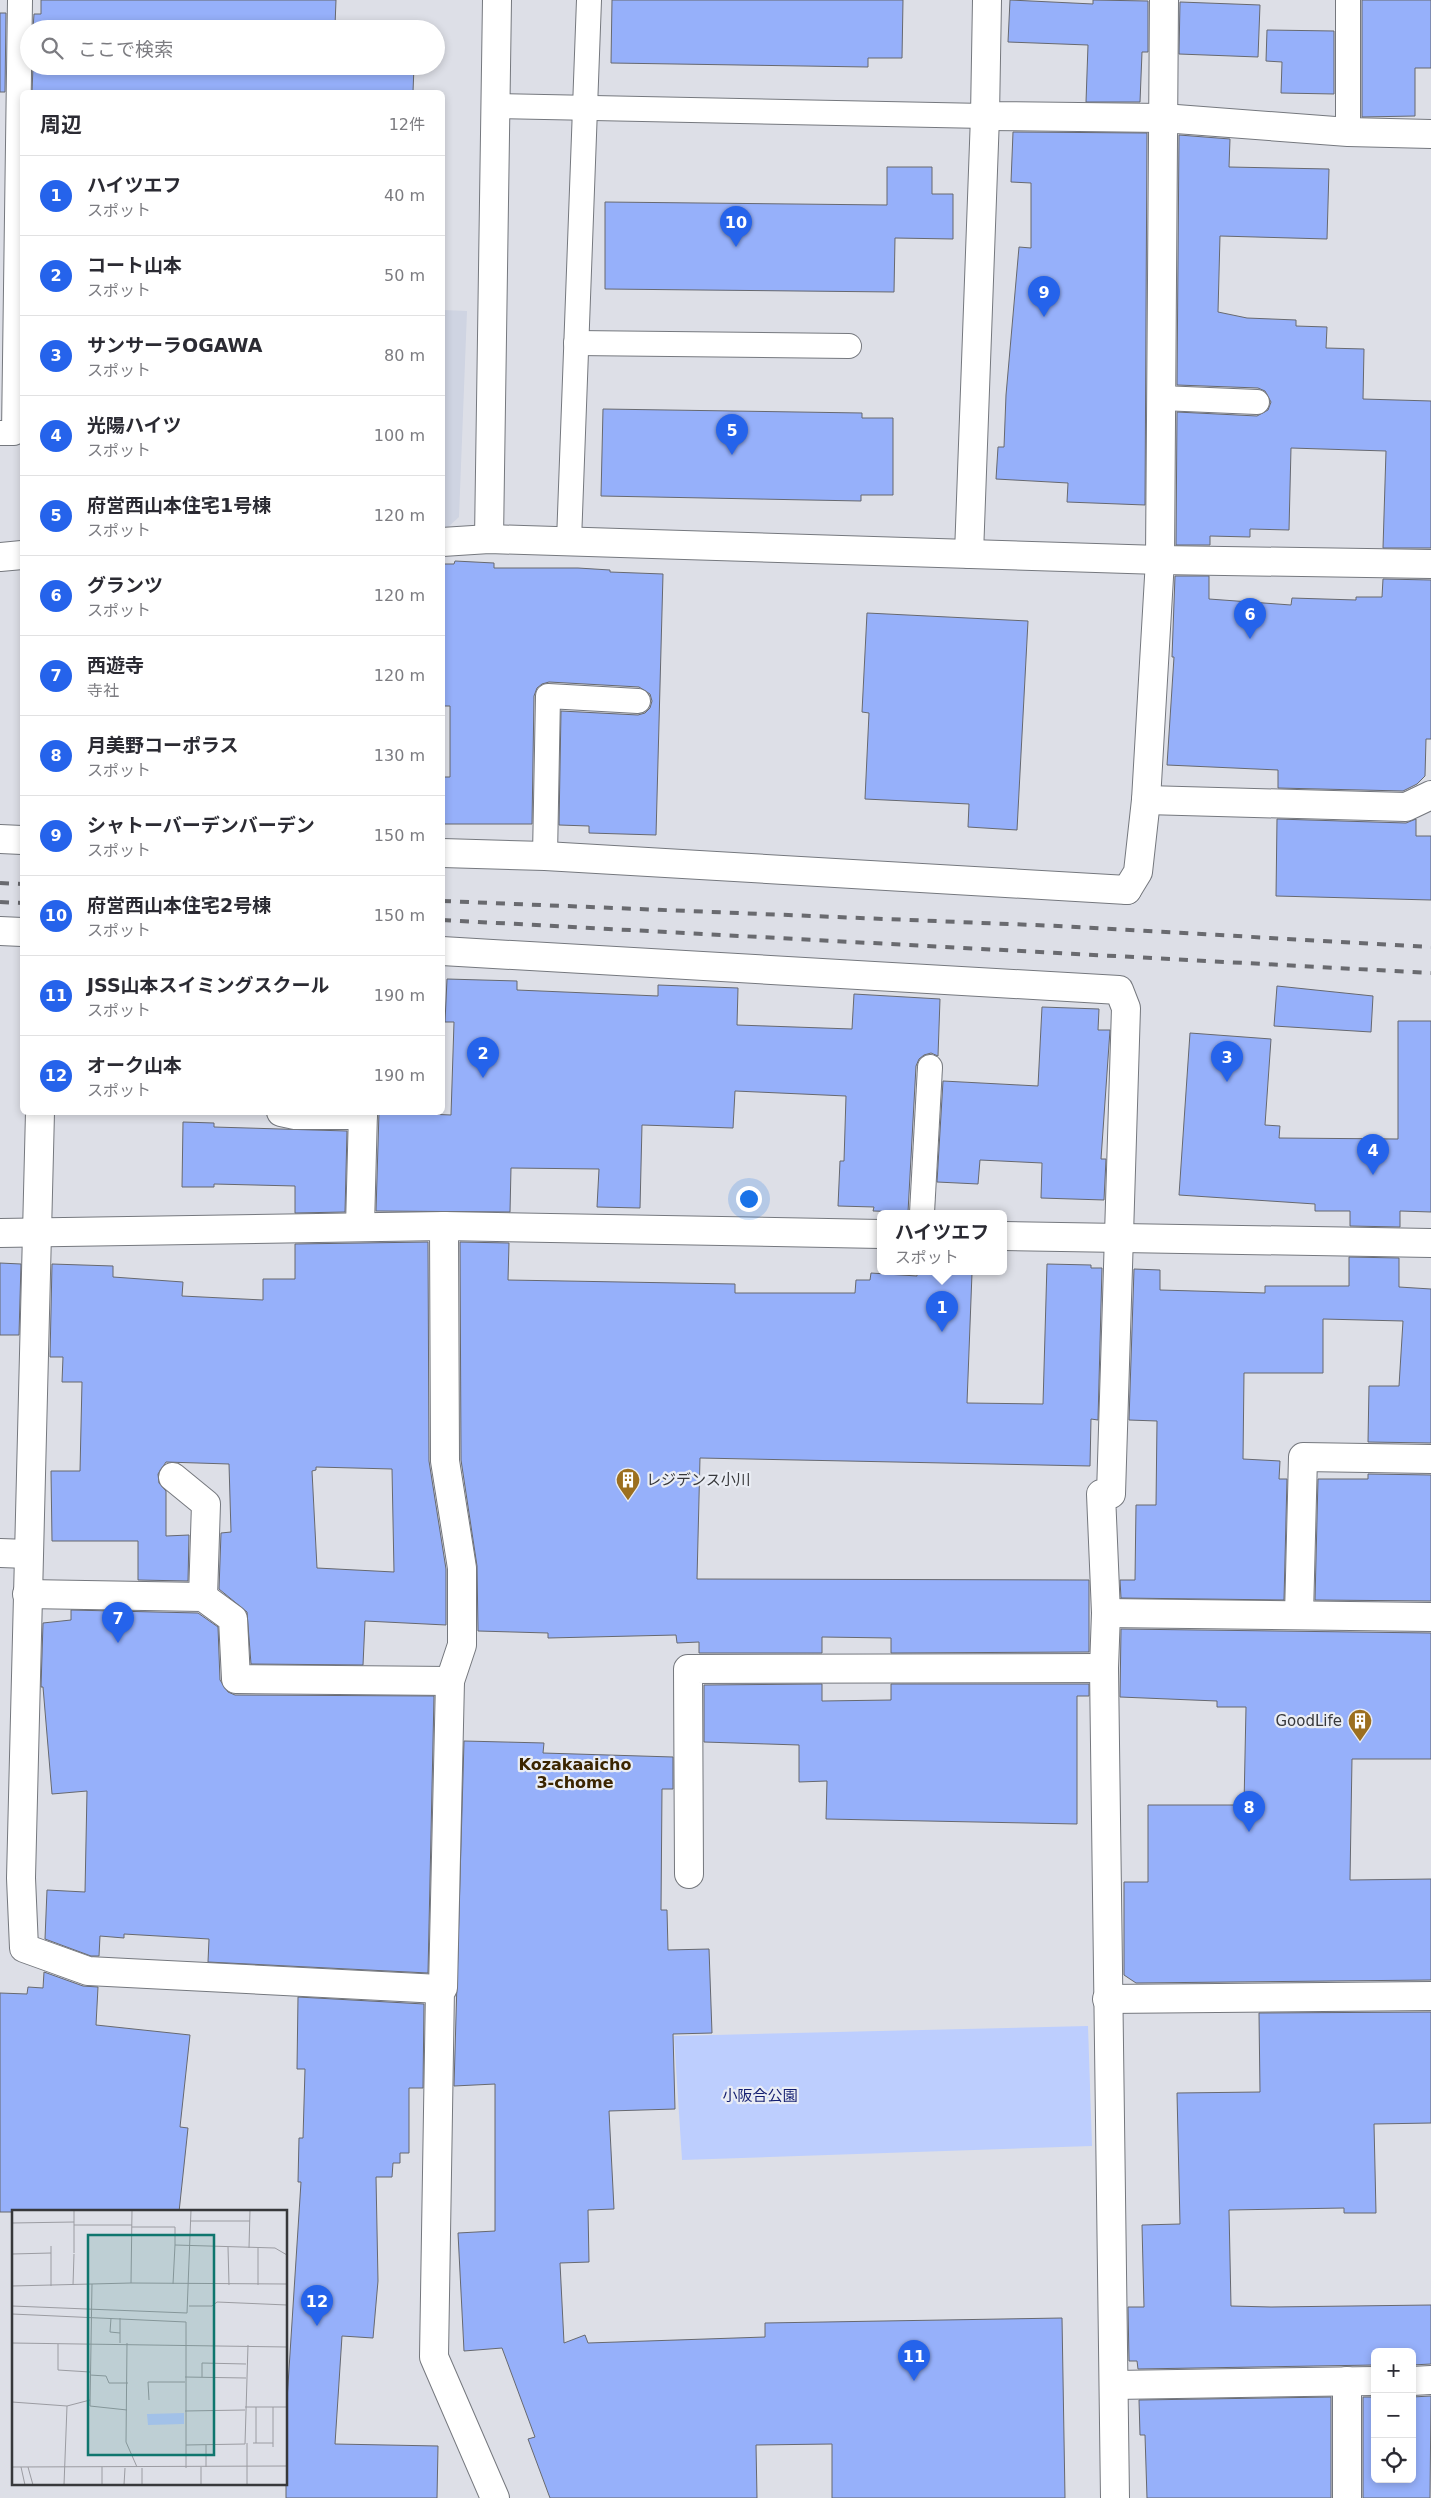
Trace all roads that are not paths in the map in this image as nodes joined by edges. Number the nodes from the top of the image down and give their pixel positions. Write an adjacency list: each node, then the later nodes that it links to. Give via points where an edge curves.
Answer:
1 (20, 0): 17 (lane, via 14,433)
2 (497, 0): 7 (street)
3 (589, 0): 8 (lane)
4 (987, 0): 9 (street)
5 (1164, 0): 10 (street)
6 (1348, 0): 11 (lane)
7 (495, 106): 8 (lane); 18 (street)
8 (585, 107): 9 (lane); 13 (lane)
9 (985, 116): 10 (street); 21 (street)
10 (1162, 118): 11 (street); 15 (street)
11 (1348, 132): 12 (street)
12 (1431, 134)
13 (576, 343): 14 (lane); 19 (lane)
14 (849, 346)
15 (1161, 398): 16 (lane); 24 (street)
16 (1257, 402)
17 (0, 433)
18 (489, 539): 19 (street); 20 (street)
19 (569, 541): 21 (street)
20 (445, 542)
21 (969, 554): 24 (street)
22 (20, 555): 23 (street)
23 (0, 557)
24 (1160, 560): 25 (street); 28 (street)
25 (1431, 564)
26 (638, 701): 32 (lane, via 548,696)
27 (1431, 794): 28 (street, via 1406,807)
28 (1146, 800): 32 (street, via 1138,872 1127,890)
29 (0, 839): 30 (street)
30 (20, 840)
31 (445, 853): 32 (street)
32 (545, 856)
33 (0, 931): 34 (street)
34 (20, 932)
35 (445, 951): 46 (street, via 1119,990 1126,1008)
36 (930, 1067): 39 (lane)
37 (40, 1115): 42 (street)
38 (363, 1115): 40 (street)
39 (922, 1210)
40 (360, 1226): 41 (street); 42 (street)
41 (444, 1226): 44 (street); 58 (street, via 445,1461 462,1568 462,1645)
42 (37, 1232): 43 (street); 51 (street)
43 (0, 1233)
44 (877, 1234)
45 (1007, 1236): 46 (street)
46 (1119, 1238): 47 (street); 54 (street, via 1111,1494 1101,1494)
47 (1431, 1243)
48 (1431, 1459): 55 (street, via 1302,1456)
49 (173, 1477): 53 (street, via 206,1504)
50 (0, 1553): 51 (street)
51 (28, 1554): 52 (street)
52 (27, 1594): 53 (street); 60 (street)
53 (203, 1597): 58 (street, via 233,1619 236,1679)
54 (1106, 1613): 55 (street); 57 (street)
55 (1299, 1616): 56 (street)
56 (1431, 1617)
57 (1104, 1668): 59 (street, via 688,1669); 63 (street)
58 (450, 1681): 61 (street)
59 (689, 1874)
60 (11, 1879): 61 (street, via 24,1948 88,1971)
61 (440, 1989): 69 (street, via 434,2357)
62 (1431, 1996): 63 (street)
63 (1108, 1999): 68 (street)
64 (1431, 2380): 67 (street)
65 (1347, 2381): 66 (street); 68 (street); 71 (street)
66 (1371, 2381)
67 (1416, 2381)
68 (1114, 2385): 70 (street)
69 (495, 2498)
70 (1115, 2498)
71 (1347, 2498)

